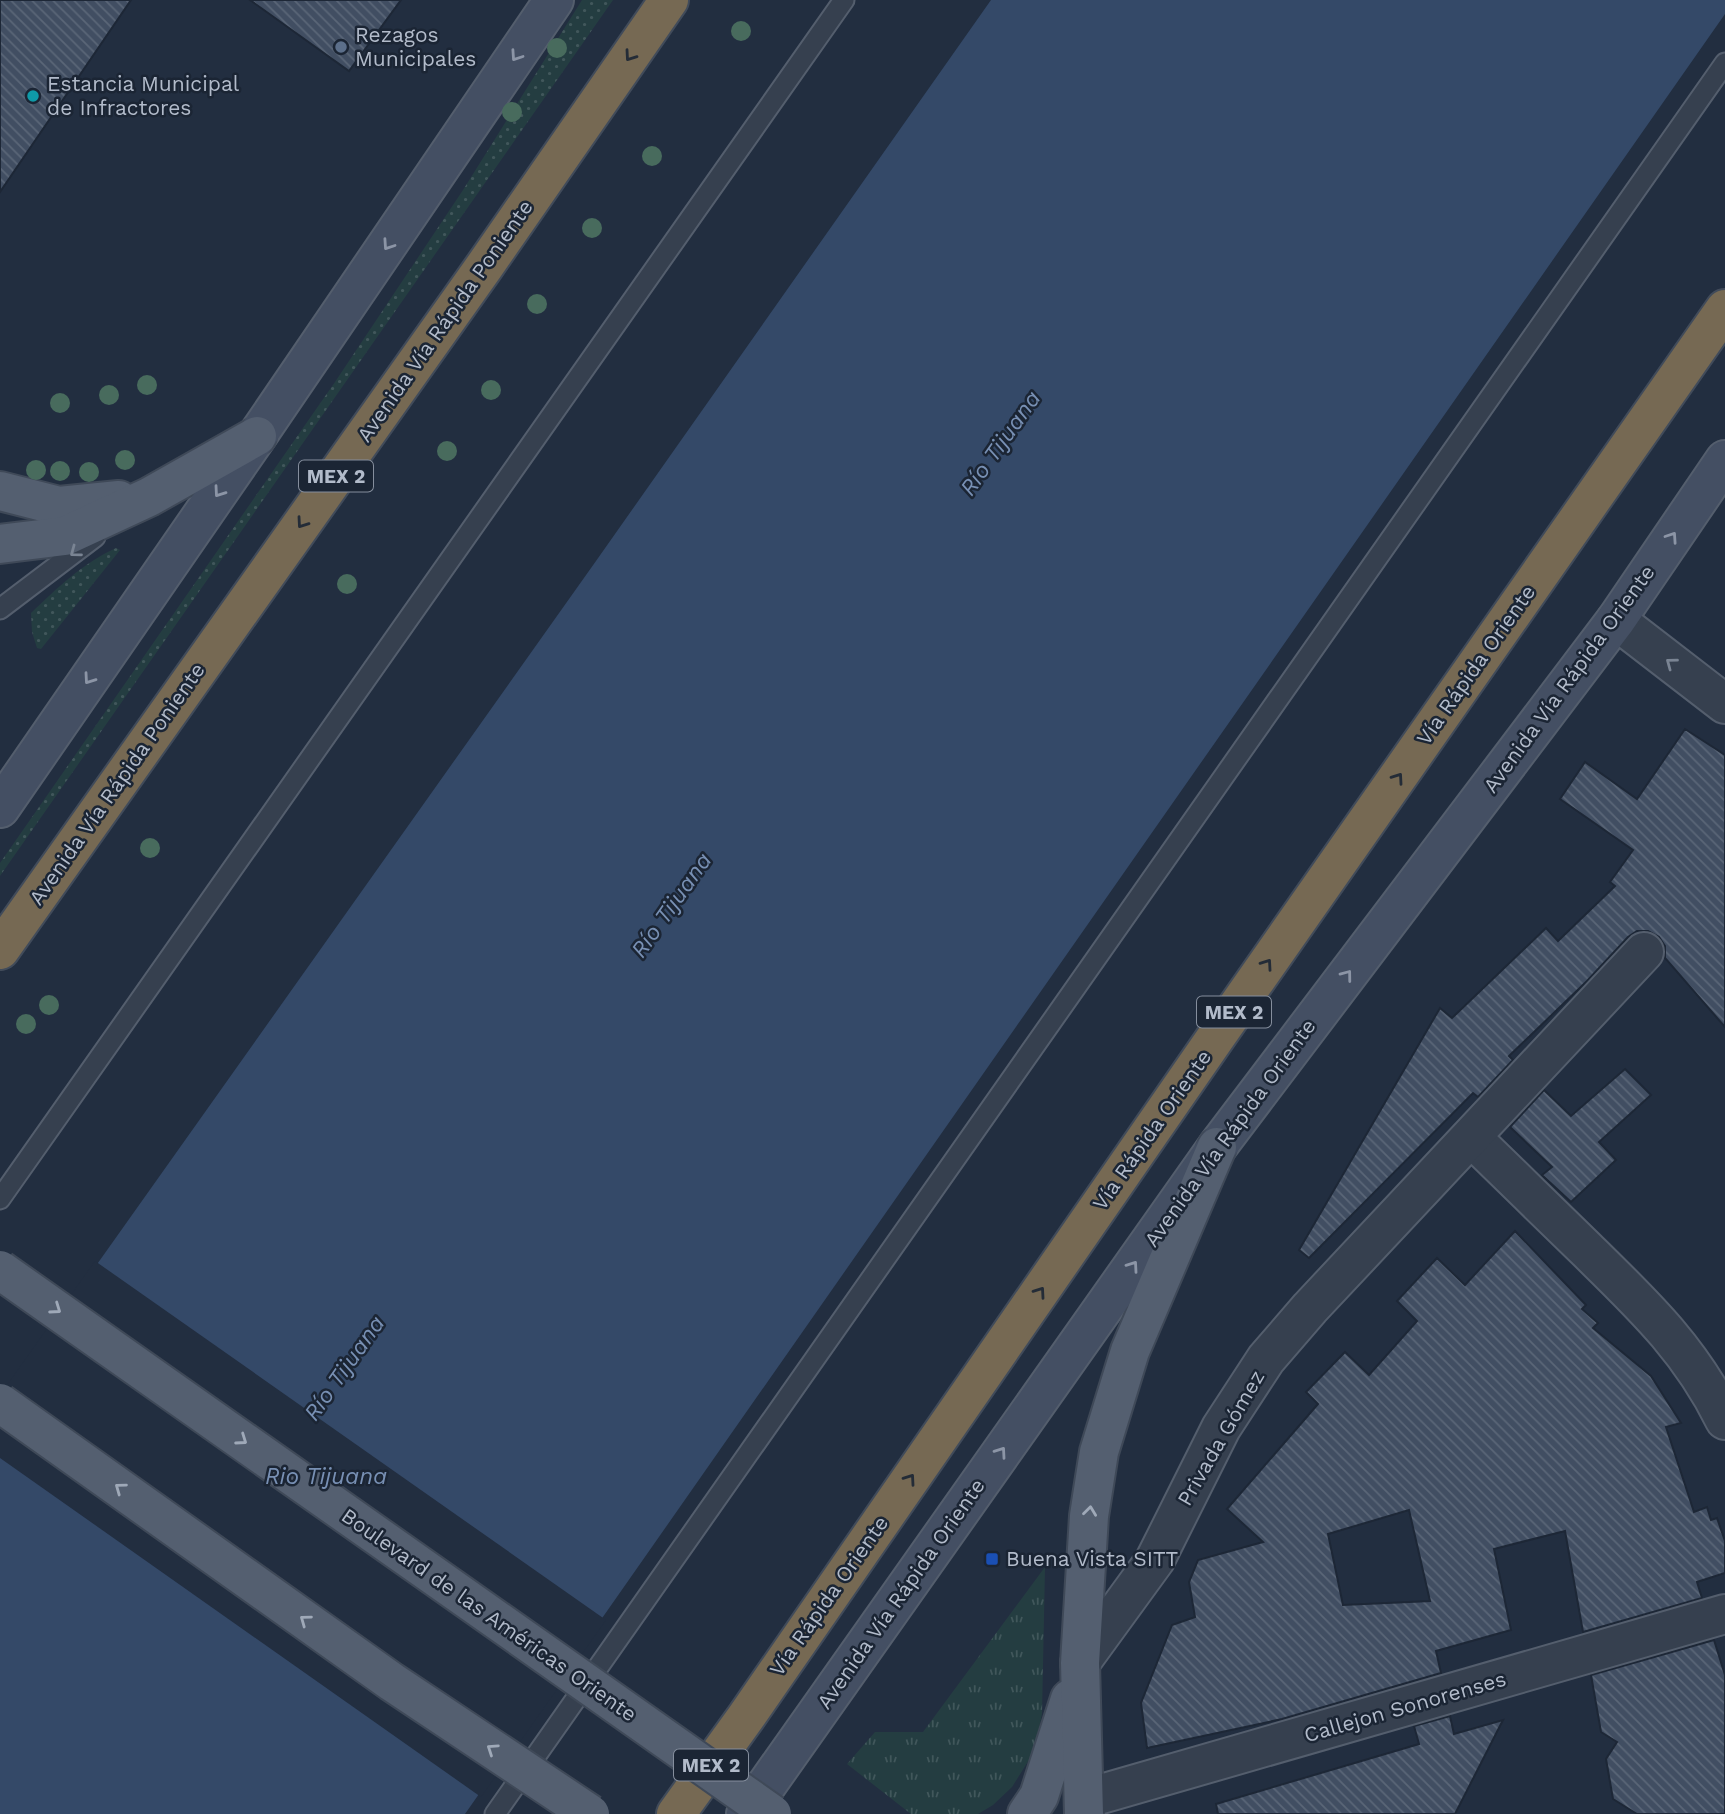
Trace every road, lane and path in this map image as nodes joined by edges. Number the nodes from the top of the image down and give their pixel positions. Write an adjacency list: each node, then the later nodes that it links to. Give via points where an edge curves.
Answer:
1 (554, 0): 6 (main road, one-way to 6)
2 (669, 0): 15 (highway, Avenida Vía Rápida Poniente / MEX 2, one-way to 15)
3 (845, 0): 19 (lane)
4 (1725, 63): 26 (lane)
5 (1725, 309): 28 (highway, Vía Rápida Oriente / MEX 2, one-way to 5)
6 (257, 436): 9 (main road); 14 (main road, one-way to 14)
7 (1725, 460): 12 (main road, Avenida Vía Rápida Oriente, one-way to 7)
8 (0, 491): 9 (main road, via 59,506)
9 (149, 497): 10 (main road, via 65,536); 11 (lane, one-way to 11)
10 (0, 544)
11 (0, 609)
12 (1616, 620): 13 (street, one-way to 12); 18 (main road, Avenida Vía Rápida Oriente, one-way to 12)
13 (1725, 704)
14 (0, 808)
15 (0, 950)
16 (1644, 952): 17 (street, Privada Gómez)
17 (1472, 1138): 22 (street, via 1579,1225 1680,1345); 24 (street, Privada Gómez, via 1266,1359 1222,1429 1155,1559)
18 (1217, 1147): 24 (main road, one-way to 18, via 1088,1516 1099,1452 1130,1351); 29 (main road, Avenida Vía Rápida Oriente, one-way to 18)
19 (0, 1199)
20 (0, 1270): 30 (main road, Boulevard de las Américas Oriente, one-way to 30, bridge)
21 (0, 1403): 27 (main road, one-way to 21, bridge, via 392,1682)
22 (1725, 1420)
23 (1725, 1614): 25 (street, Callejon Sonorenses)
24 (1080, 1663): 25 (main road); 31 (main road, via 1039,1796)
25 (1084, 1807)
26 (495, 1814)
27 (590, 1814)
28 (676, 1814)
29 (746, 1814)
30 (772, 1814)
31 (1027, 1814)

